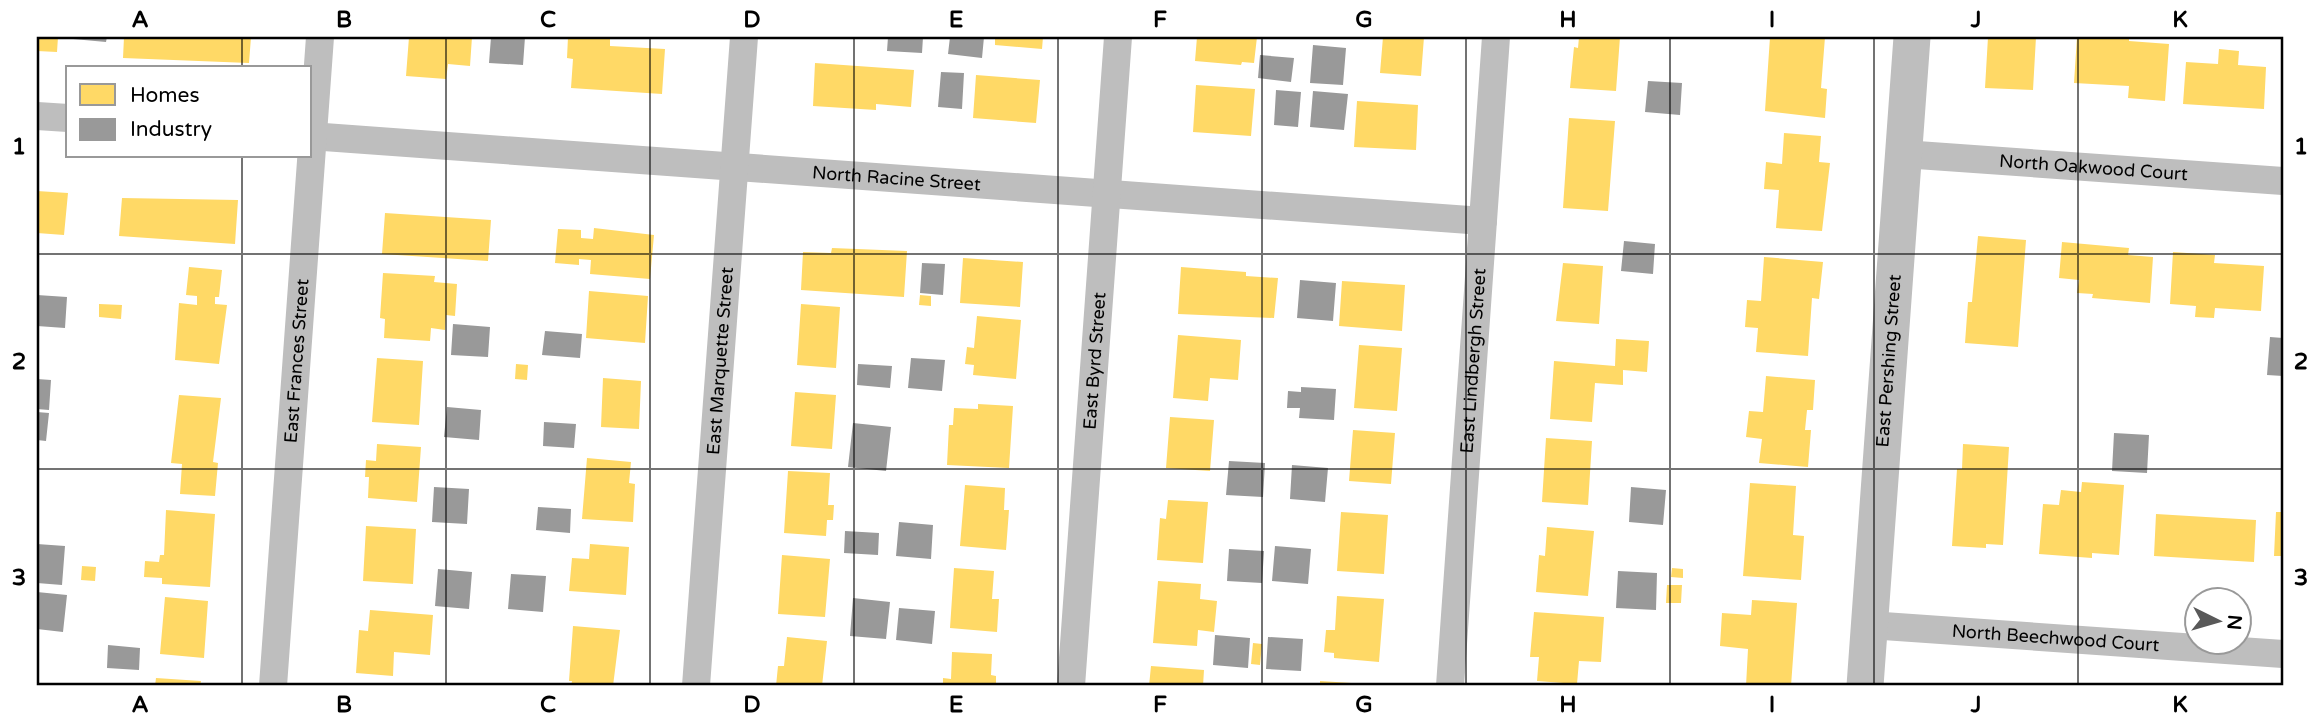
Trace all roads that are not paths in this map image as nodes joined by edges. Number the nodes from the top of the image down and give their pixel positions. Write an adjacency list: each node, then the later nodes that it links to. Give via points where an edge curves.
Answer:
1 (320, 37): 8 (street, East Frances Street)
2 (744, 37): 12 (street, East Marquette Street)
3 (1118, 37): 14 (street, East Byrd Street)
4 (1496, 37): 15 (street, East Lindbergh Street)
5 (1912, 37): 10 (street, East Pershing Street)
6 (37, 116): 7 (street)
7 (66, 118)
8 (312, 125)
9 (312, 136): 12 (street, North Racine Street)
10 (1903, 154): 13 (street, North Oakwood Court); 16 (street, East Pershing Street)
11 (309, 158): 18 (street, East Frances Street)
12 (734, 169): 14 (street, North Racine Street); 19 (street, East Marquette Street)
13 (2283, 181)
14 (1107, 194): 15 (street, North Racine Street); 20 (street, East Byrd Street)
15 (1483, 221): 21 (street, East Lindbergh Street)
16 (1870, 625): 17 (street, North Beechwood Court); 22 (street, East Pershing Street)
17 (2283, 654)
18 (273, 686)
19 (696, 686)
20 (1071, 686)
21 (1451, 686)
22 (1865, 686)

